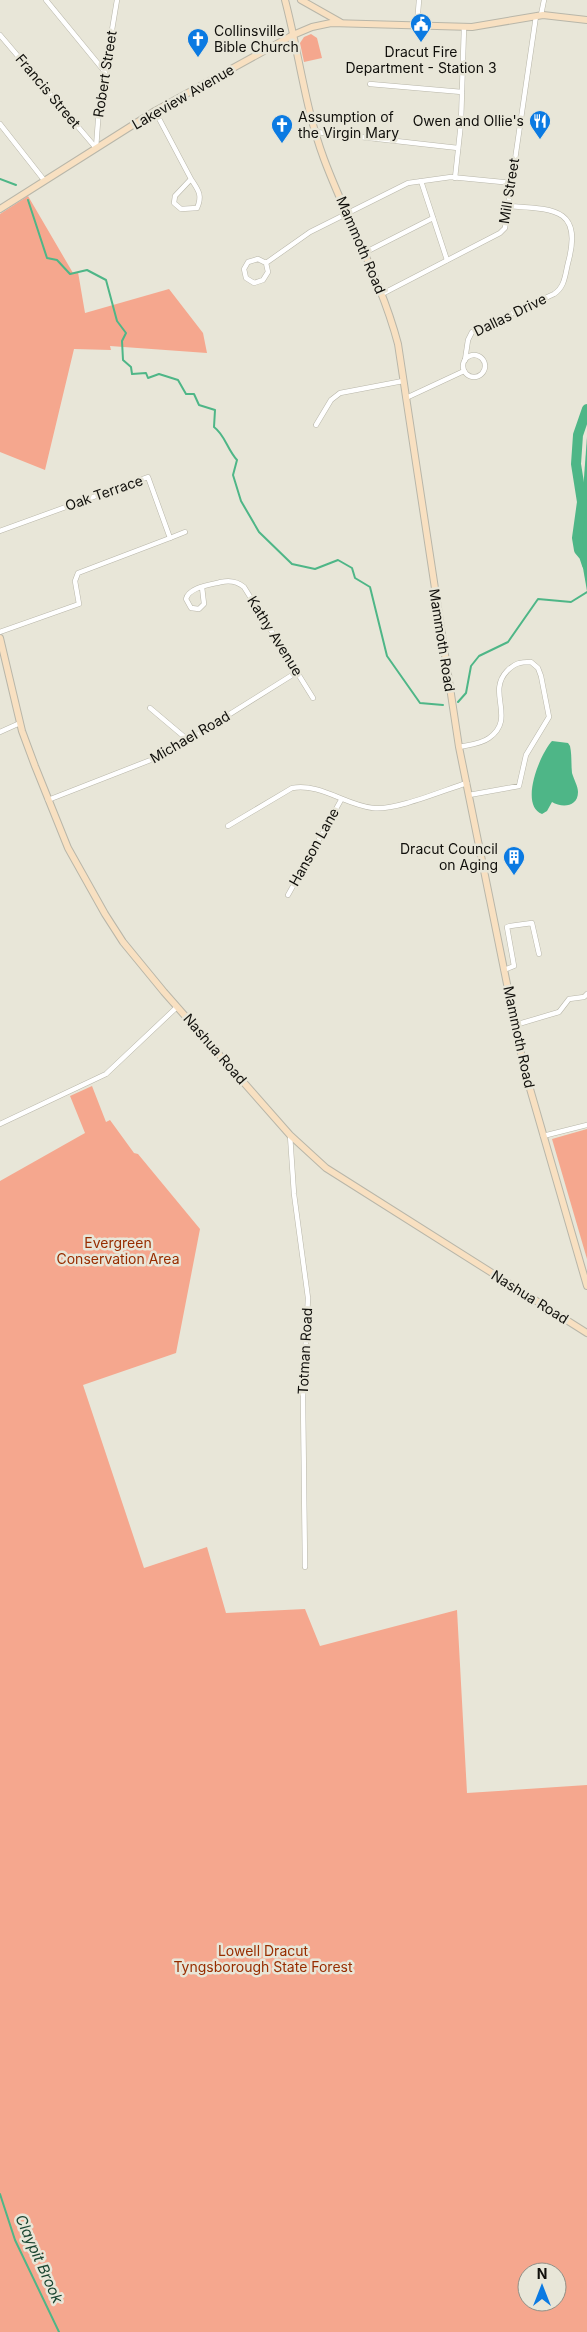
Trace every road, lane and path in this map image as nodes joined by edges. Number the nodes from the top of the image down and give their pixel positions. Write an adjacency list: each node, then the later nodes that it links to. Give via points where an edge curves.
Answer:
1 (46, 0): 14 (street)
2 (117, 0): 14 (street, Robert Street)
3 (284, 0): 13 (main road, Mammoth Road)
4 (301, 0): 9 (main road)
5 (419, 0): 10 (street)
6 (544, 0): 7 (street, Mill Street)
7 (539, 16): 8 (main road, Lakeview Avenue); 11 (main road, Lakeview Avenue); 26 (street, Mill Street)
8 (587, 20)
9 (341, 23): 10 (main road, Lakeview Avenue); 13 (main road, Lakeview Avenue, via 316,25)
10 (417, 25): 11 (main road, Lakeview Avenue)
11 (464, 27): 16 (street)
12 (0, 35): 20 (street, Francis Street)
13 (293, 35): 17 (main road, Lakeview Avenue); 19 (main road, Mammoth Road)
14 (105, 72): 20 (street, Robert Street)
15 (370, 84): 16 (street)
16 (462, 92): 21 (street)
17 (155, 111): 20 (main road, Lakeview Avenue); 23 (street)
18 (0, 124): 24 (street)
19 (316, 132): 21 (street); 29 (main road, Mammoth Road)
20 (96, 148): 24 (main road, Lakeview Avenue)
21 (458, 148): 22 (street)
22 (455, 178): 25 (street); 26 (street)
23 (191, 179): 23 (street, via 200,200 197,208 180,210 174,203 174,196)
24 (44, 180): 28 (main road, Lakeview Avenue)
25 (421, 181): 29 (street, via 404,185); 30 (street)
26 (512, 183): 27 (street, Mill Street)
27 (509, 206): 32 (street, Mill Street, via 505,228 500,233); 35 (street, Dallas Drive, via 549,210 567,221 573,239 565,275 557,292 472,332)
28 (0, 209)
29 (347, 214): 31 (main road, Mammoth Road); 33 (street, via 307,234)
30 (433, 218): 31 (street); 32 (street)
31 (364, 253): 34 (main road, Mammoth Road)
32 (447, 260): 34 (street, Mill Street)
33 (266, 263): 33 (street, via 258,259 248,262 244,271 248,279 257,283 263,280 268,272)
34 (382, 294): 37 (main road, Mammoth Road, via 398,344)
35 (465, 360): 36 (street, Dallas Drive); 36 (street, Dallas Drive, via 472,355 479,356 485,368 477,376 469,376)
36 (464, 371): 38 (street, Dallas Drive)
37 (403, 381): 38 (main road, Mammoth Road); 39 (street, via 340,393 329,403)
38 (406, 398): 52 (main road, Mammoth Road)
39 (316, 425)
40 (0, 531): 42 (street, Oak Terrace, via 148,477)
41 (185, 532): 42 (street)
42 (170, 538): 44 (street, via 78,573 74,581 79,604)
43 (202, 587): 43 (street, Kathy Avenue, via 187,595 186,603 191,608 204,604); 46 (street, Kathy Avenue, via 228,580 242,586)
44 (0, 632)
45 (0, 638): 49 (main road, Nashua Road)
46 (297, 672): 47 (street, Kathy Avenue); 51 (street, Michael Road)
47 (313, 698)
48 (150, 708): 51 (street)
49 (20, 723): 50 (street); 55 (main road, Nashua Road)
50 (0, 732)
51 (188, 740): 55 (street, Michael Road, via 160,756)
52 (459, 747): 53 (main road, Mammoth Road); 54 (street, via 488,739 499,728 503,717 498,685 508,670 517,662 531,662 538,668 549,717 526,755 519,786)
53 (467, 784): 54 (main road, Mammoth Road); 56 (street, via 375,809)
54 (469, 795): 60 (main road, Mammoth Road)
55 (48, 800): 62 (main road, Nashua Road, via 68,848 105,914 138,962)
56 (341, 800): 57 (street, via 320,790 303,786 292,788); 58 (street, Hanson Lane)
57 (228, 826)
58 (288, 895)
59 (539, 954): 60 (street, via 532,923 510,926 514,966)
60 (504, 970): 63 (main road, Mammoth Road)
61 (587, 994): 63 (street, via 568,999 559,1012)
62 (177, 1007): 64 (street, via 106,1074); 66 (main road, Nashua Road)
63 (515, 1025): 67 (main road, Mammoth Road)
64 (0, 1124)
65 (587, 1125): 67 (street)
66 (290, 1135): 69 (main road, Nashua Road, via 351,1186); 70 (street, Totman Road, via 294,1194 308,1298 302,1398)
67 (543, 1136): 68 (main road, Mammoth Road)
68 (587, 1286)
69 (587, 1332)
70 (305, 1567)

